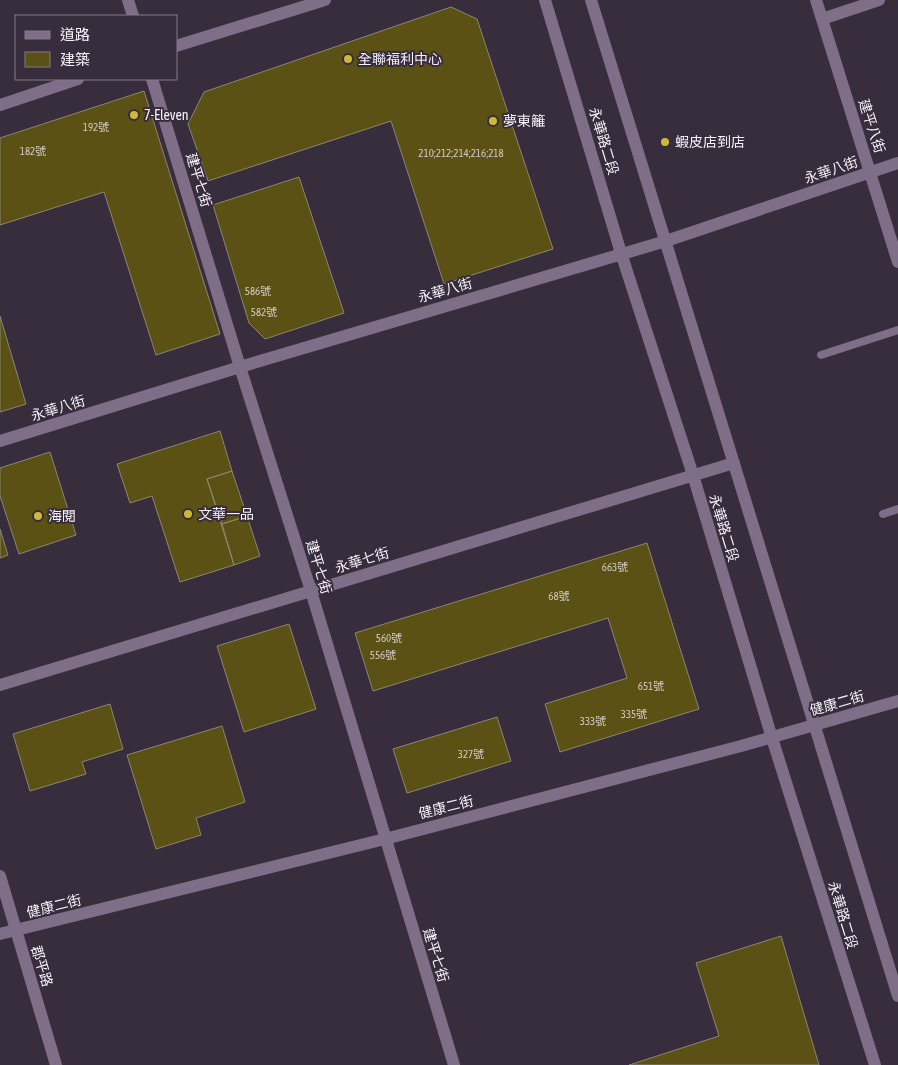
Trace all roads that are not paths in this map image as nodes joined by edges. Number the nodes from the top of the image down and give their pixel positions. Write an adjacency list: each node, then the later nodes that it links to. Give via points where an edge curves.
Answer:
1 (128, 0): 7 (street)
2 (325, 0): 9 (street)
3 (545, 0): 16 (street, 永華路二段)
4 (591, 0): 15 (street, 永華路二段)
5 (816, 0): 8 (street, 建平八街)
6 (879, 0): 8 (street)
7 (133, 15)
8 (822, 19): 14 (street, 建平八街)
9 (178, 45)
10 (75, 80): 12 (street)
11 (152, 80): 20 (street, 建平七街)
12 (0, 105)
13 (898, 163): 14 (street, 永華八街)
14 (871, 172): 15 (street, 永華八街); 17 (street, 建平八街)
15 (666, 241): 16 (street, 永華八街); 22 (street, 永華路二段)
16 (621, 253): 20 (street, 永華八街); 23 (street, 永華路二段)
17 (898, 262)
18 (898, 330): 19 (lane)
19 (821, 355)
20 (240, 367): 21 (street, 永華八街); 26 (street, 建平七街)
21 (0, 441)
22 (734, 463): 23 (street, 永華七街); 29 (street, 永華路二段)
23 (693, 475): 26 (street, 永華七街); 30 (street, 永華路二段)
24 (898, 509): 25 (lane)
25 (883, 514)
26 (310, 591): 27 (street, 永華七街); 31 (street, 建平七街)
27 (0, 685)
28 (898, 701): 29 (street, 健康二街)
29 (813, 726): 30 (street, 健康二街); 35 (street, 永華路二段)
30 (772, 738): 31 (street, 健康二街); 38 (street, 永華路二段)
31 (385, 839): 33 (street, 健康二街); 37 (street, 建平七街)
32 (0, 876): 33 (street, 郡平路)
33 (16, 930): 34 (street, 健康二街); 36 (street, 郡平路)
34 (0, 934)
35 (898, 996)
36 (56, 1065)
37 (454, 1065)
38 (875, 1065)

